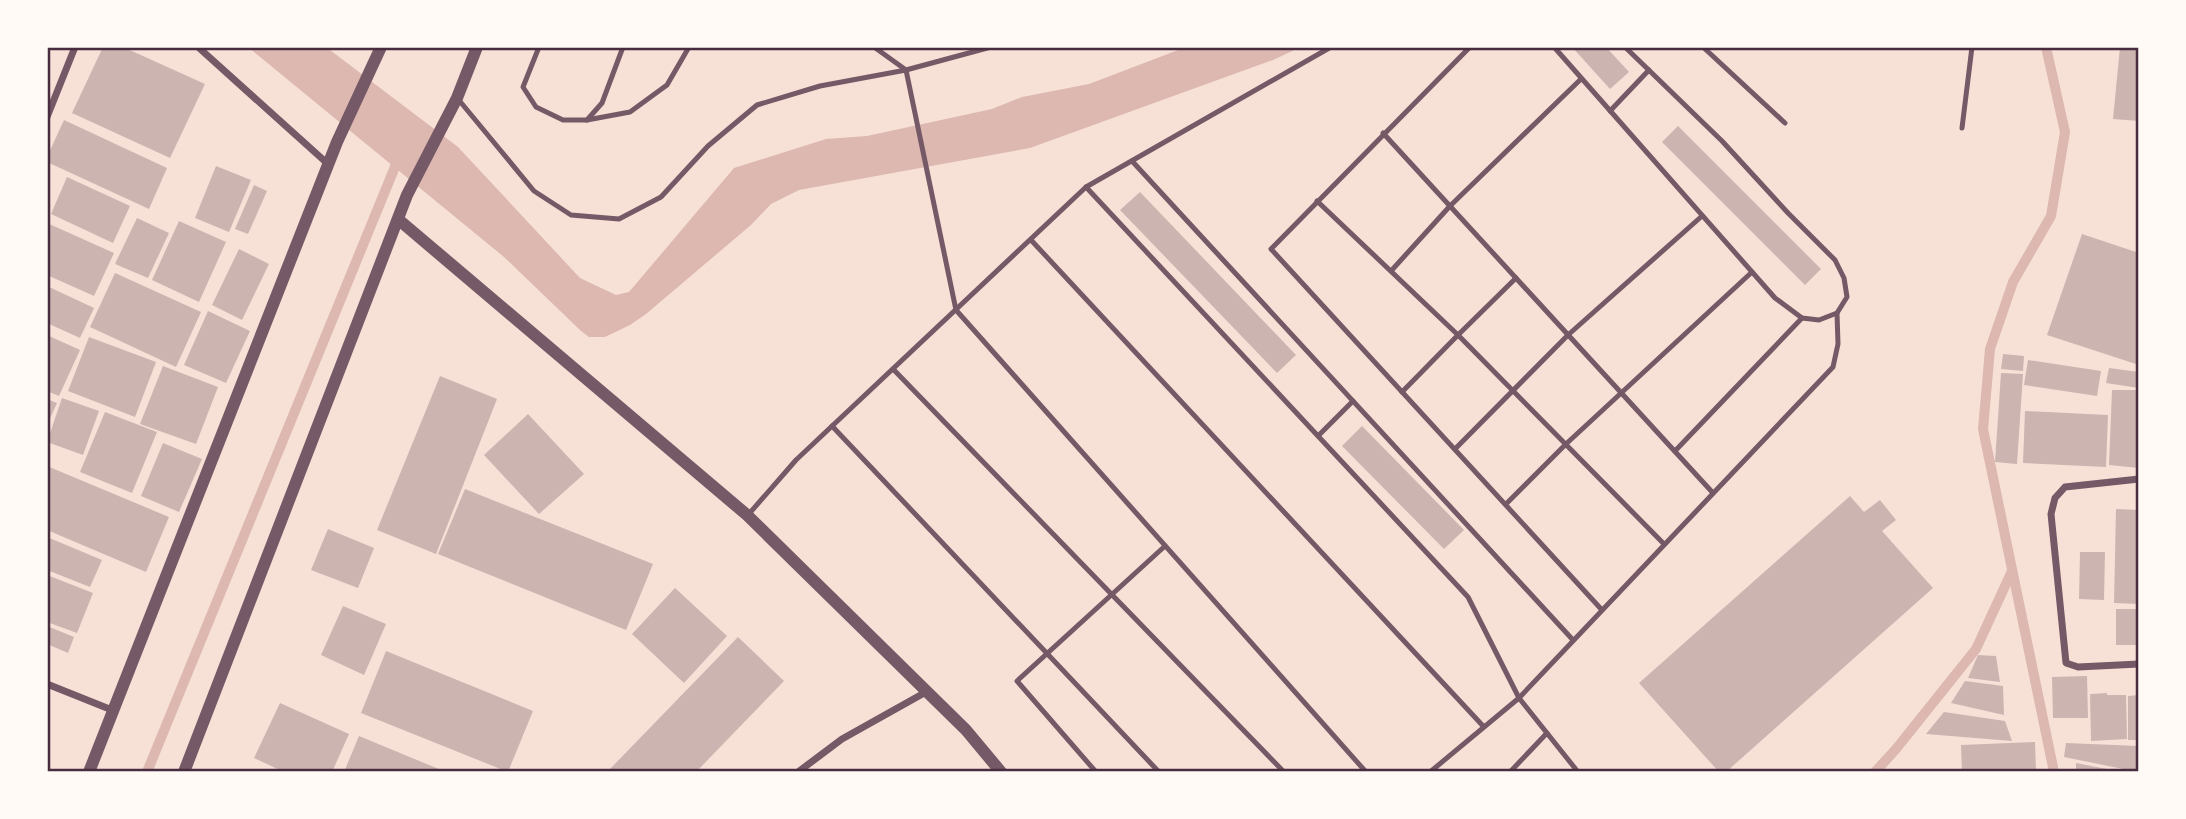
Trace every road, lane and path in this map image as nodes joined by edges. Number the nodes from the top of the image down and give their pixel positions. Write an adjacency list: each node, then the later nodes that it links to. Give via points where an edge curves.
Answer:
1 (75, 47): 21 (street)
2 (198, 47): 27 (street)
3 (477, 47): 19 (street)
4 (539, 47): 22 (lane, via 523,87 536,107 563,120)
5 (623, 47): 22 (lane, via 602,103)
6 (689, 47): 22 (lane, via 667,85 630,112)
7 (874, 47): 16 (lane)
8 (991, 47): 16 (lane)
9 (1331, 47): 26 (lane)
10 (1469, 47): 25 (lane)
11 (1554, 47): 18 (lane)
12 (1625, 47): 17 (lane)
13 (1703, 47): 23 (lane)
14 (1972, 47): 24 (lane)
15 (381, 48): 27 (street)
16 (906, 70): 19 (lane, via 820,86 757,105 708,146 661,197 619,219 571,215 534,191); 37 (lane)
17 (1649, 70): 20 (lane); 38 (lane, via 1835,260 1847,297)
18 (1581, 79): 20 (lane); 30 (lane)
19 (457, 98): 32 (street, via 407,195)
20 (1610, 111): 31 (lane)
21 (47, 117)
22 (587, 120)
23 (1785, 123)
24 (1962, 128)
25 (1383, 133): 29 (lane); 30 (lane)
26 (1132, 162): 28 (lane); 46 (lane)
27 (329, 164): 66 (street)
28 (1086, 187): 33 (lane); 48 (lane)
29 (1318, 201): 34 (lane); 43 (lane, via 1271,249)
30 (1450, 206): 34 (lane); 36 (lane)
31 (1702, 216): 35 (lane); 41 (lane)
32 (399, 220): 55 (street); 70 (street)
33 (1031, 240): 37 (lane); 67 (lane)
34 (1391, 271): 40 (lane)
35 (1752, 272): 39 (lane, via 1775,298); 45 (lane)
36 (1516, 278): 40 (lane); 41 (lane)
37 (956, 310): 42 (lane); 57 (lane)
38 (1836, 313): 39 (lane, via 1819,320); 53 (lane, via 1838,344 1833,367)
39 (1802, 318): 51 (lane)
40 (1458, 335): 43 (lane); 44 (lane)
41 (1569, 335): 44 (lane); 45 (lane)
42 (893, 369): 47 (lane); 58 (lane)
43 (1402, 392): 50 (lane)
44 (1514, 392): 49 (lane); 50 (lane)
45 (1622, 394): 49 (lane); 51 (lane)
46 (1353, 401): 48 (lane); 60 (lane)
47 (832, 426): 55 (lane); 61 (lane)
48 (1318, 436): 65 (lane, via 1468,597)
49 (1566, 444): 54 (lane); 56 (lane)
50 (1454, 449): 54 (lane)
51 (1675, 451): 53 (lane)
52 (2139, 479): 62 (street, via 2065,487 2055,498 2051,514 2066,663 2078,667)
53 (1713, 493): 56 (lane)
54 (1506, 504): 59 (lane)
55 (747, 515): 64 (street)
56 (1664, 544): 59 (lane)
57 (1166, 546): 58 (lane); 76 (lane)
58 (1112, 594): 61 (lane); 75 (lane)
59 (1602, 610): 60 (lane)
60 (1573, 640): 65 (lane)
61 (1048, 654): 73 (lane, via 1017,681); 74 (lane)
62 (2139, 664)
63 (47, 684): 66 (street)
64 (926, 692): 71 (street, via 842,739); 72 (street, via 967,730)
65 (1519, 698): 67 (lane); 68 (lane)
66 (112, 710): 69 (street)
67 (1484, 727): 77 (lane)
68 (1547, 733): 78 (lane); 79 (lane)
69 (89, 772)
70 (184, 772)
71 (798, 772)
72 (1001, 772)
73 (1096, 772)
74 (1159, 772)
75 (1284, 772)
76 (1366, 772)
77 (1430, 772)
78 (1510, 772)
79 (1578, 772)

